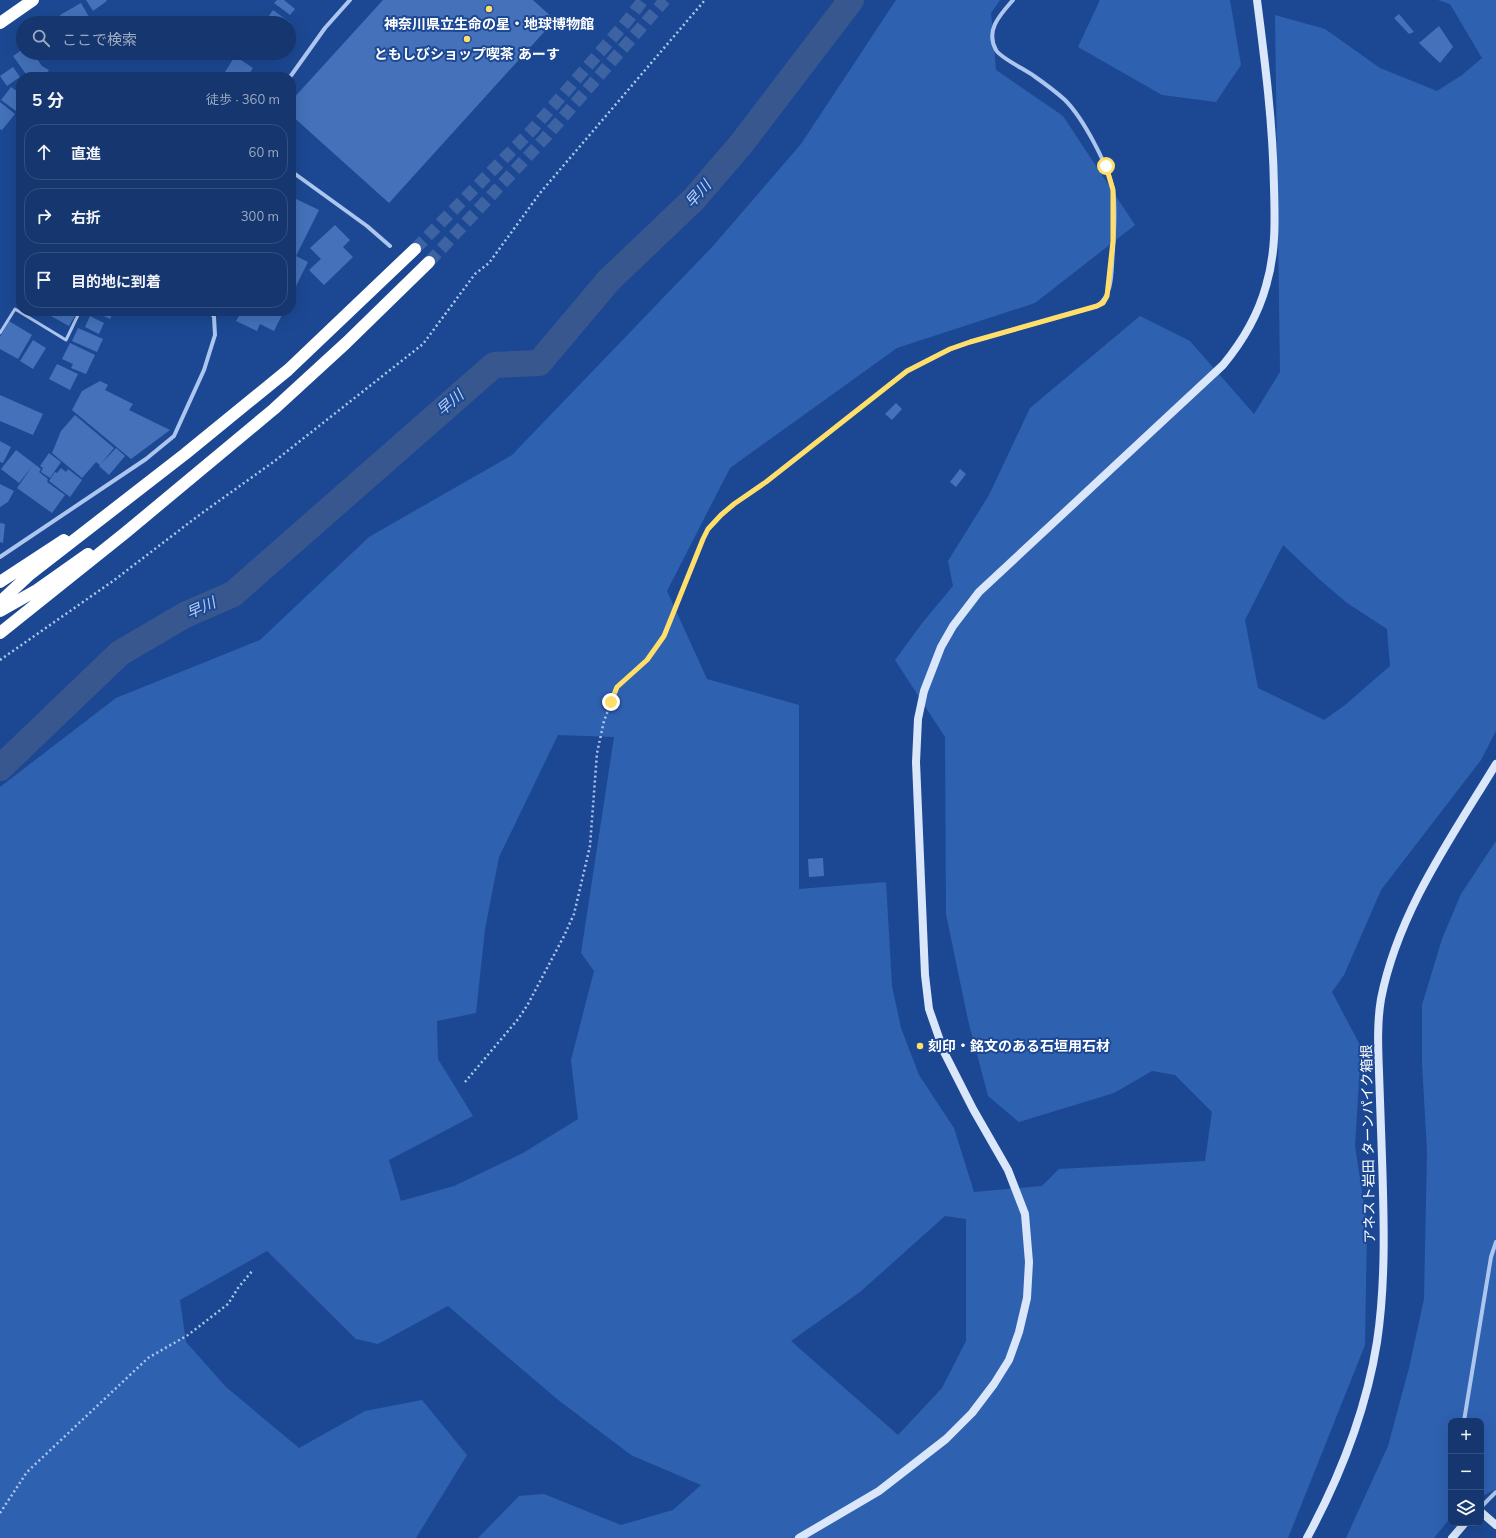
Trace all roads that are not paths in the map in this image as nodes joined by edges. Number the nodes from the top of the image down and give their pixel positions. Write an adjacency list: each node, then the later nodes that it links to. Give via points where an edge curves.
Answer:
1 (33, 0): 5 (highway)
2 (350, 0): 6 (street, via 325,28)
3 (1012, 0): 16 (street, via 995,23 992,32 992,41 997,52 1065,100 1078,116 1106,166 1113,190 1114,216 1107,296 1103,303 1097,306 970,342 917,365 876,394)
4 (1257, 0): 32 (street, via 1267,77 1274,165 1275,229 1267,285 1259,308 1238,347 1223,364 979,592 952,626 941,647 924,691 918,719 916,762 919,850 929,1009 944,1052 1008,1170 1025,1214 1029,1262 1027,1298 1020,1332 994,1384 972,1413 946,1439 879,1491)
5 (0, 23)
6 (294, 72)
7 (296, 175): 8 (street, via 367,226)
8 (390, 246)
9 (415, 249): 18 (highway, via 288,370)
10 (429, 262): 17 (highway, via 274,410)
11 (16, 310): 15 (lane)
12 (27, 316): 13 (lane, via 66,340)
13 (78, 316)
14 (214, 316): 19 (street, via 214,335 204,370 174,436 146,458)
15 (0, 333)
16 (766, 482)
17 (181, 486): 22 (highway, via 37,590); 23 (highway)
18 (116, 507): 20 (highway); 21 (highway, via 29,575)
19 (0, 556)
20 (0, 582)
21 (0, 602)
22 (0, 611)
23 (0, 633)
24 (1496, 764): 33 (street, アネスト岩田 ターンパイク箱根, via 1410,911 1390,961 1381,1001 1378,1044 1384,1216 1383,1280 1377,1342 1366,1394 1347,1454 1326,1504)
25 (1496, 1242): 26 (street, via 1491,1257)
26 (1464, 1418)
27 (1496, 1492): 28 (street)
28 (1484, 1506)
29 (1484, 1510): 30 (street)
30 (1496, 1525)
31 (1462, 1526): 34 (street)
32 (799, 1538)
33 (1306, 1538)
34 (1452, 1538)

